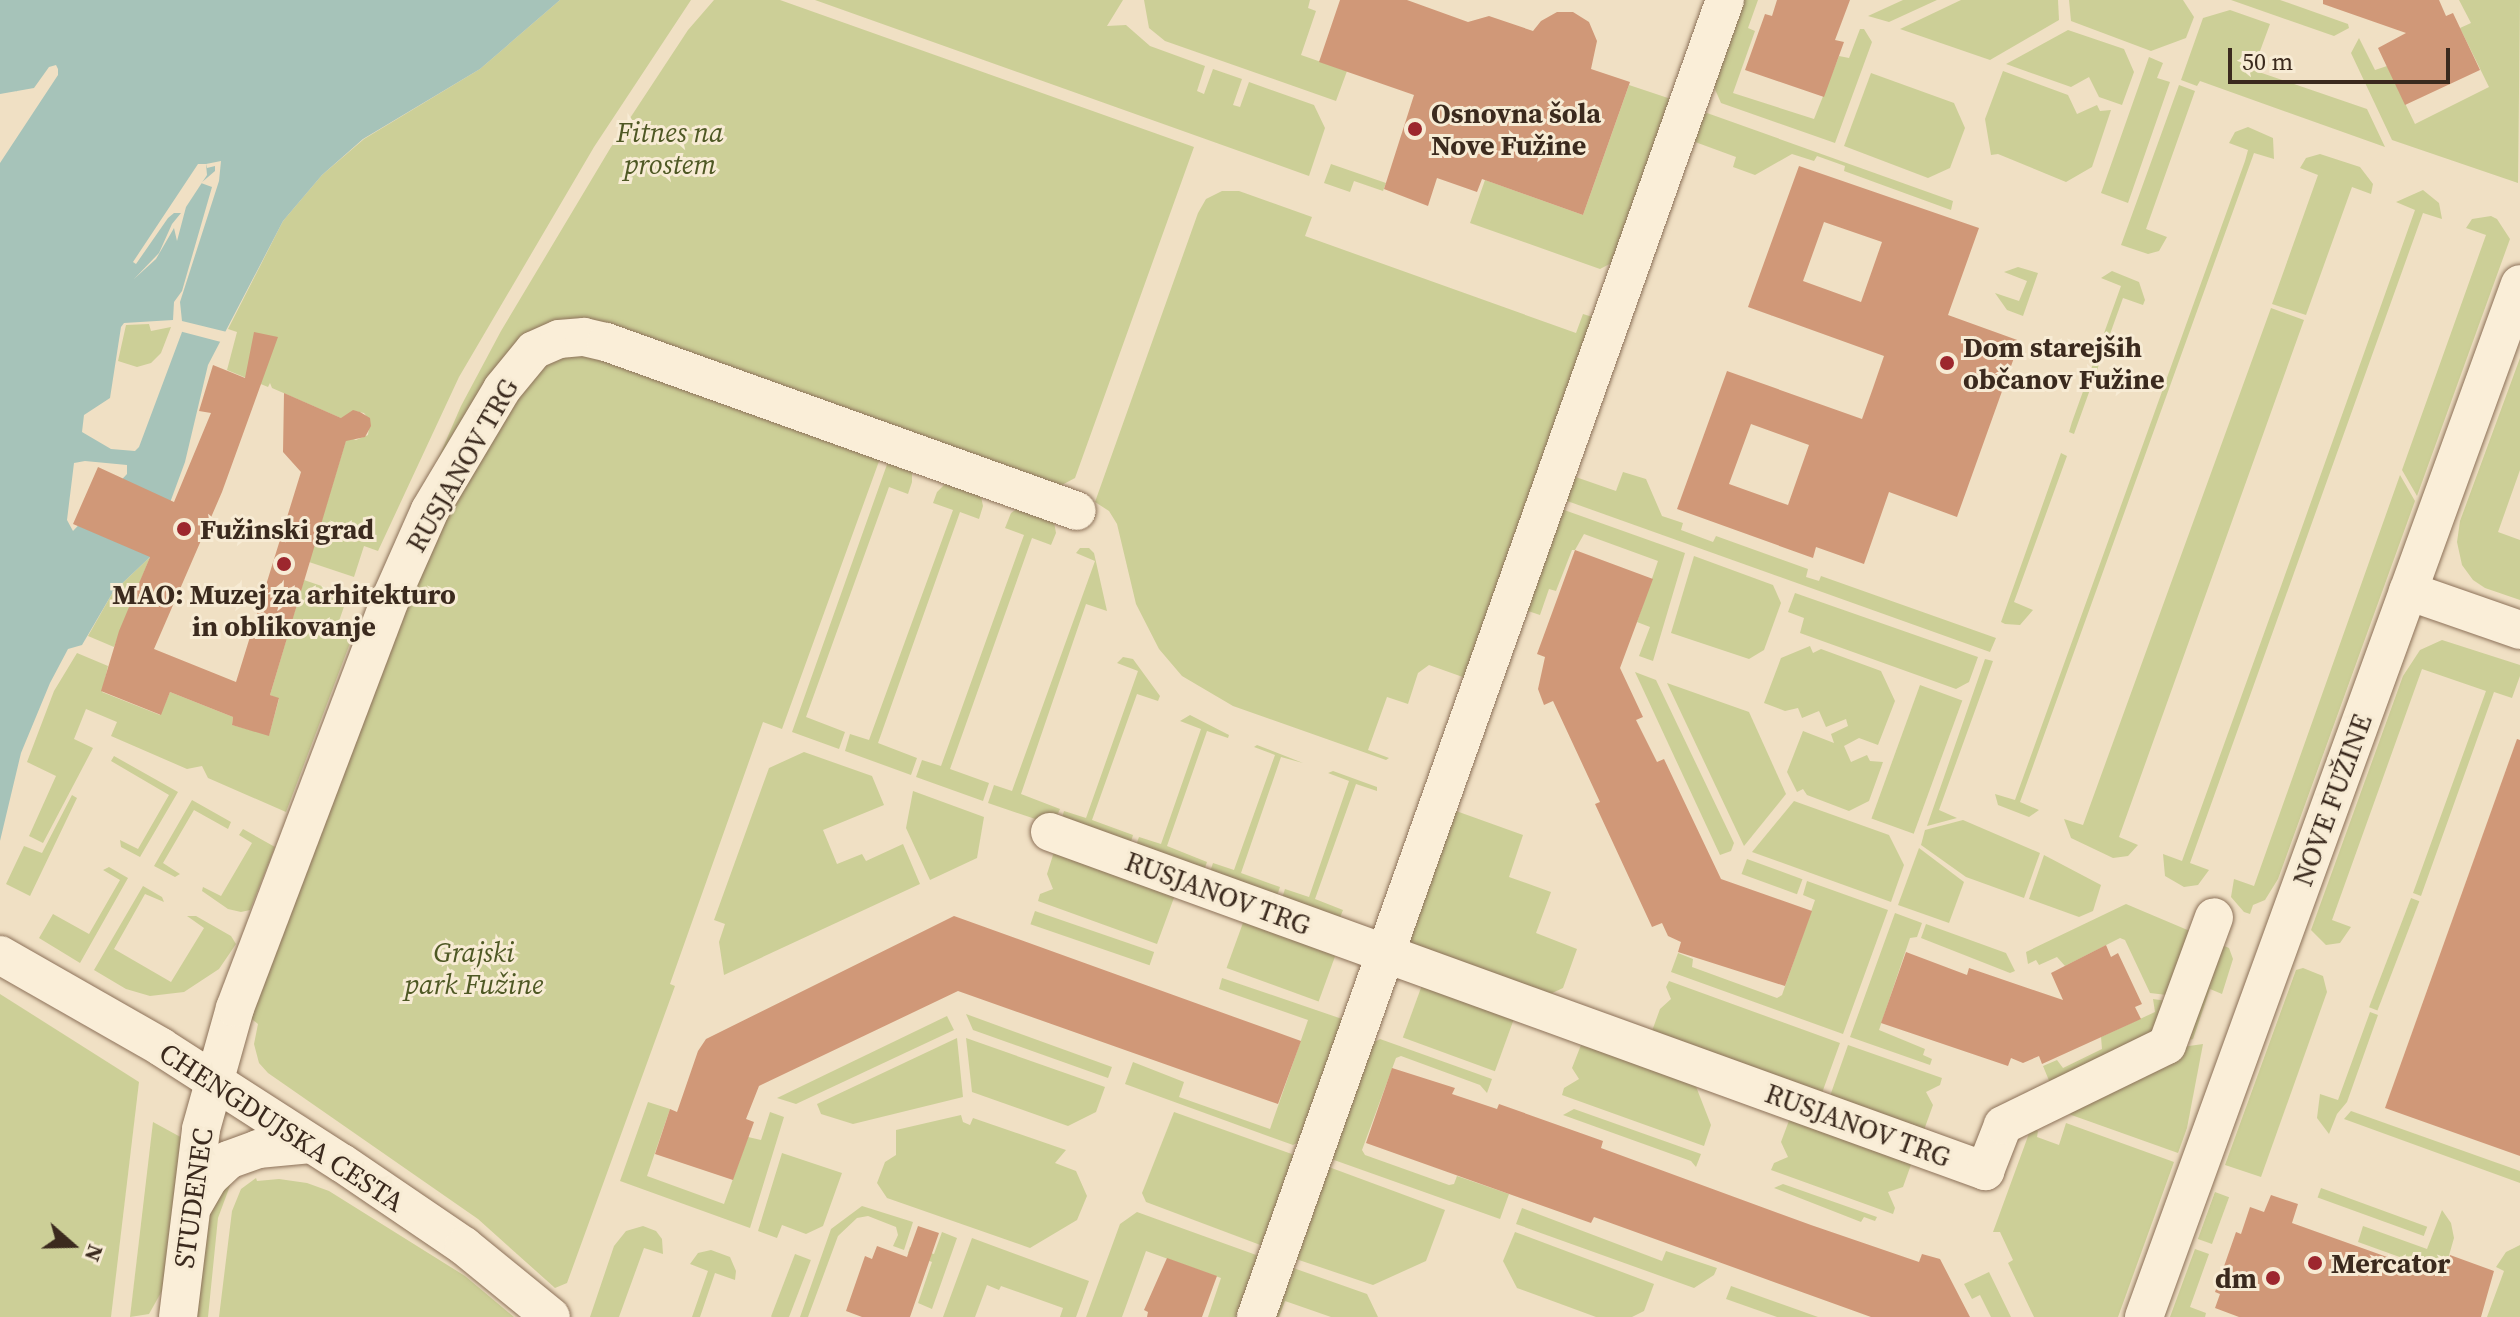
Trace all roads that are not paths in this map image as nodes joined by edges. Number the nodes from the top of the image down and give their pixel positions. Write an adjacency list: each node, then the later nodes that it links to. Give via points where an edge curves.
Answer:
1 (1725, 0): 8 (street)
2 (2520, 284): 4 (street, NOVE FUŽINE)
3 (1077, 511): 10 (street, RUSJANOV TRG, via 606,342 559,339 534,350 502,389 430,510 404,568)
4 (2408, 591): 5 (street); 16 (street, NOVE FUŽINE)
5 (2520, 630)
6 (1050, 832): 8 (street, RUSJANOV TRG)
7 (2214, 917): 8 (street, RUSJANOV TRG, via 2167,1045 2003,1125 1985,1171)
8 (1385, 954): 15 (street)
9 (0, 955): 10 (street, CHENGDUJSKA CESTA)
10 (212, 1079): 11 (street, CHENGDUJSKA CESTA); 12 (street, STUDENEC)
11 (311, 1144): 12 (street, via 258,1149 228,1160 209,1178); 14 (street, CHENGDUJSKA CESTA, via 464,1246)
12 (188, 1217): 13 (street, STUDENEC)
13 (178, 1317)
14 (551, 1317)
15 (1256, 1317)
16 (2144, 1317)

